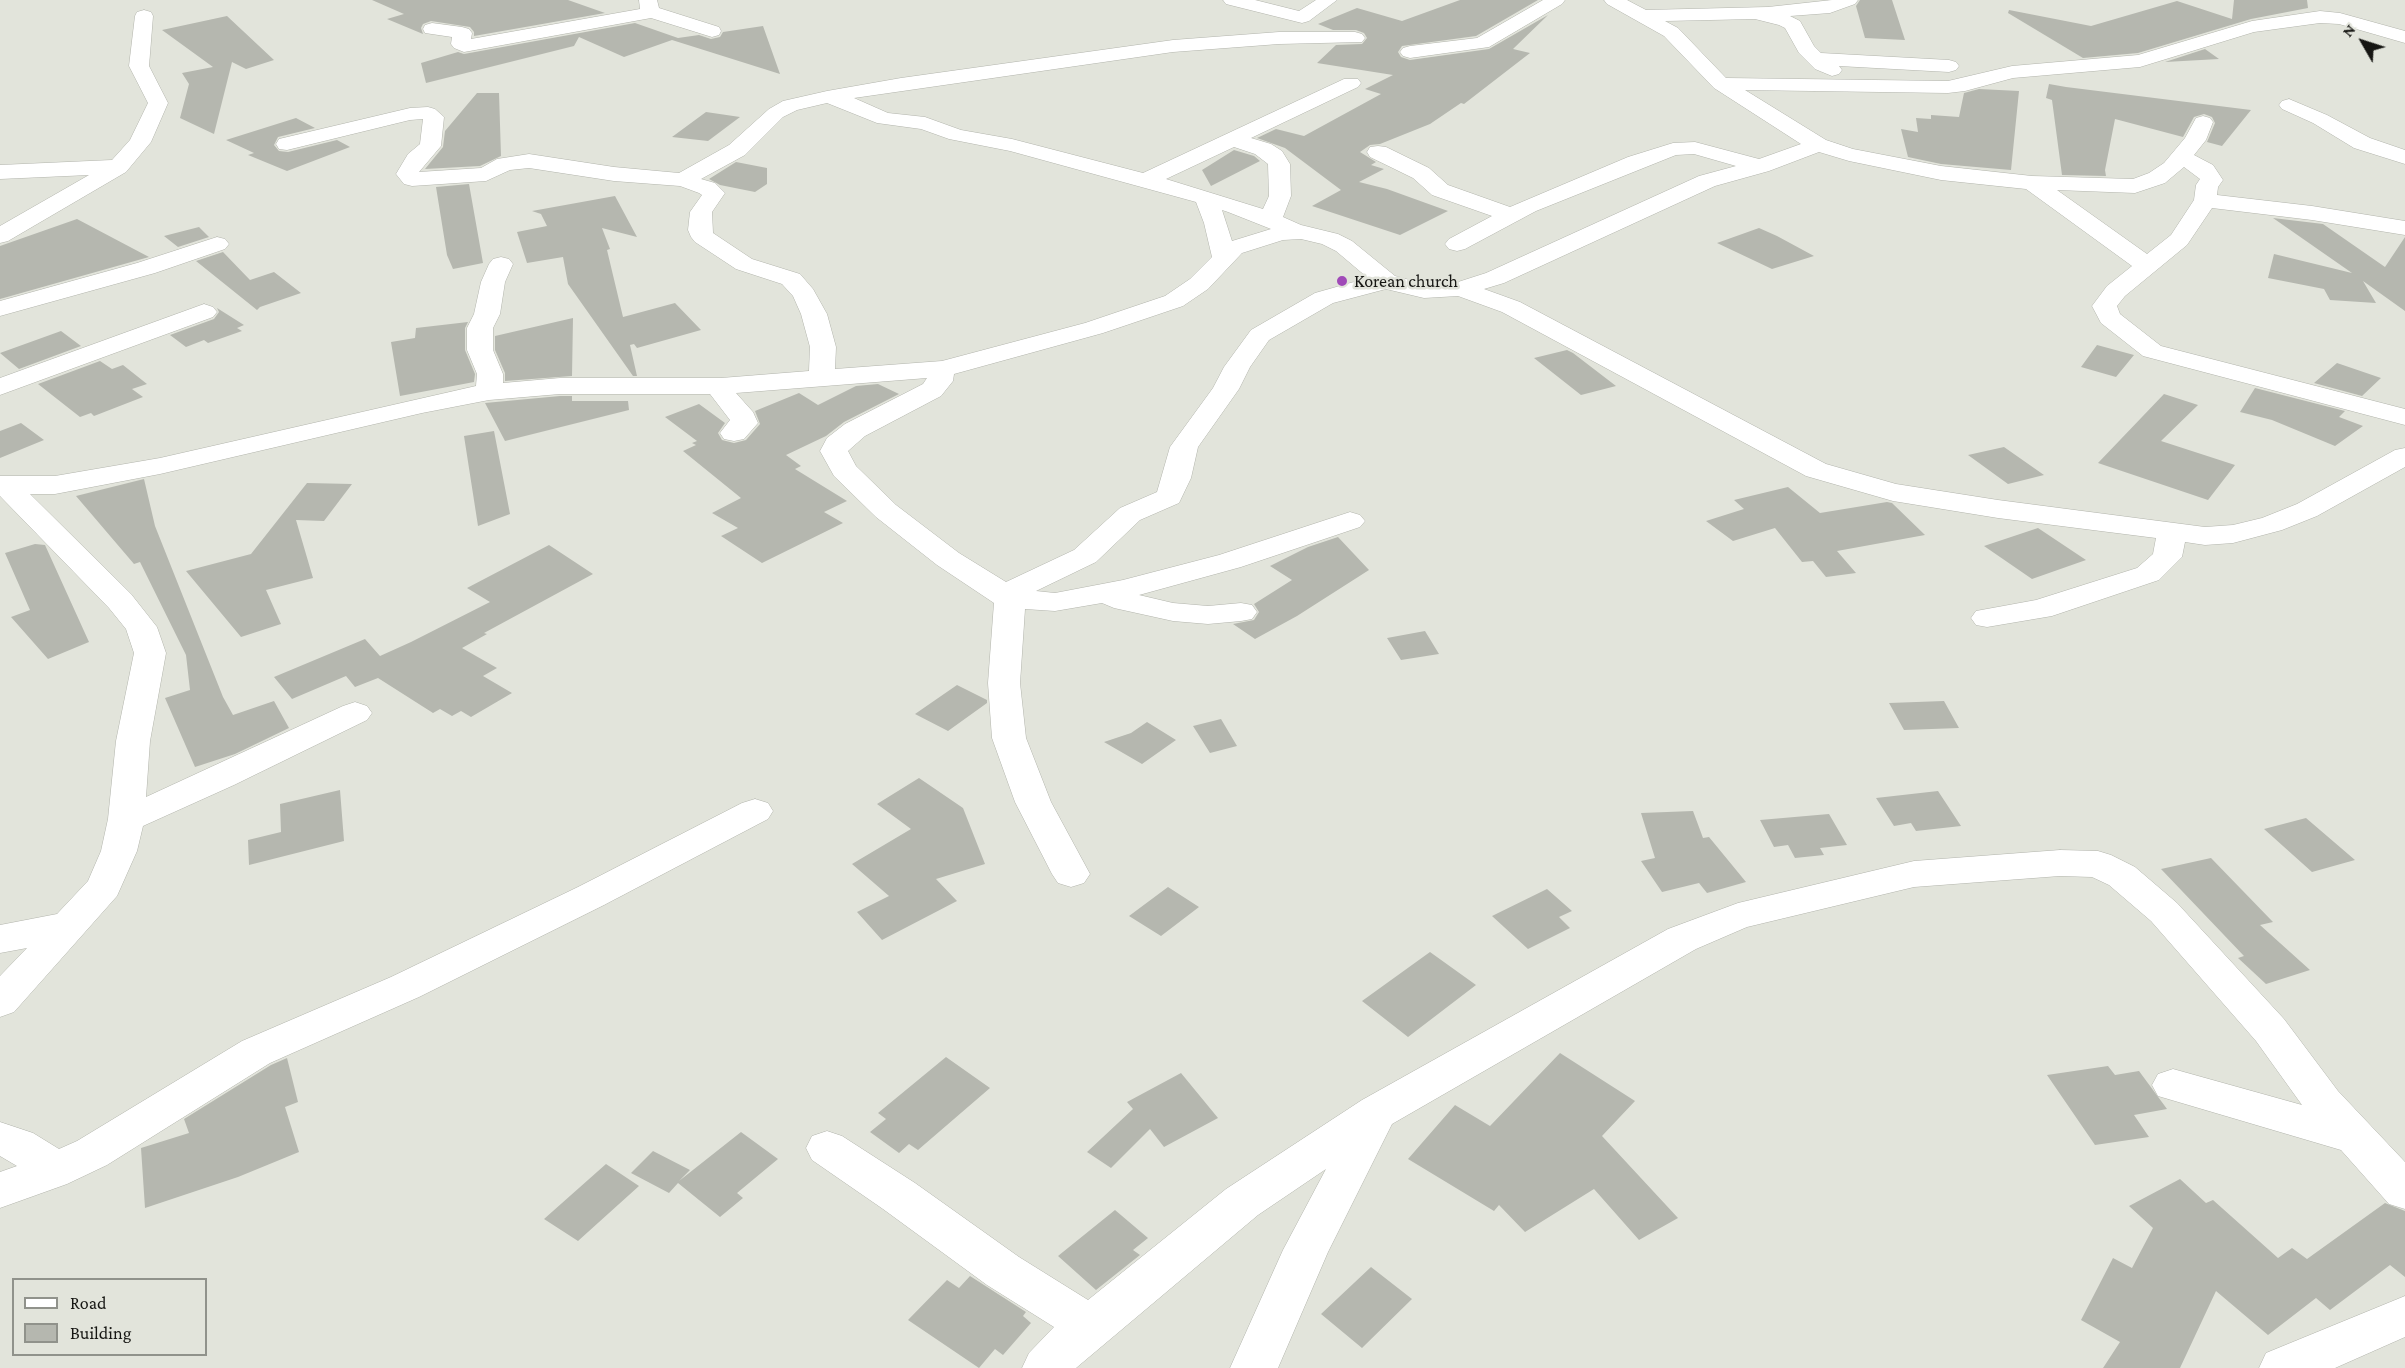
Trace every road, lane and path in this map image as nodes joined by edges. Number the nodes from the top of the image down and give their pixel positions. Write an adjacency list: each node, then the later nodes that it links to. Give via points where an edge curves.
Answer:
1 (1232, 0): 2 (street, via 1302,16)
2 (1328, 0)
3 (1556, 0): 14 (street, via 1482,43)
4 (1613, 0): 9 (street)
5 (1849, 0): 7 (street, via 1830,7)
6 (650, 6): 10 (street, via 464,46 462,33); 11 (street, via 671,19)
7 (1757, 14): 9 (street); 15 (street, via 1793,26)
8 (144, 16): 30 (street, via 138,66 158,103 140,142)
9 (1646, 16): 18 (street, via 1671,32)
10 (432, 29)
11 (712, 31)
12 (2405, 37): 16 (street, via 2320,17 2252,27 2122,64)
13 (1355, 38): 20 (street, via 1279,38 1173,46)
14 (1410, 52)
15 (1816, 59): 16 (street); 19 (street, via 1841,74)
16 (2012, 72): 19 (street, via 1948,87)
17 (1351, 83): 23 (street)
18 (1721, 84): 19 (street); 25 (street)
19 (1876, 86)
20 (827, 97): 32 (street, via 790,105 776,113 737,150); 33 (street, via 884,119 925,123 956,135 1012,145)
21 (2289, 105): 28 (street, via 2362,143)
22 (2203, 122): 27 (street)
23 (1232, 139): 33 (street); 38 (street, via 1263,149 1279,164 1280,196)
24 (286, 144): 32 (street, via 428,113 434,117 430,146 407,174 412,179 486,174 506,164 529,160)
25 (1818, 146): 29 (street); 34 (street, via 1941,173)
26 (1378, 152): 37 (street, via 1421,173 1440,190)
27 (2182, 157): 34 (street, via 2157,178 2134,186); 36 (street, via 2205,170 2212,180 2207,185)
28 (2405, 157)
29 (1761, 166): 37 (street, via 1695,148 1673,149); 48 (street, via 1707,181 1495,278)
30 (118, 167): 31 (street); 41 (street)
31 (0, 172)
32 (683, 180): 52 (street, via 714,193 701,212 703,237 744,264 791,279 804,294 814,314 822,347)
33 (1146, 180): 35 (street)
34 (2032, 183): 46 (street)
35 (1205, 198): 38 (street); 44 (street)
36 (2205, 200): 39 (street); 46 (street, via 2192,225)
37 (1509, 214): 43 (street)
38 (1270, 220): 40 (street)
39 (2405, 228)
40 (1302, 232): 44 (street, via 1260,238 1234,248); 47 (street, via 1330,238)
41 (0, 236)
42 (217, 244): 49 (street)
43 (1457, 244)
44 (1224, 257): 51 (street, via 1199,284 1174,301 1094,328)
45 (501, 264): 55 (street, via 480,328 480,350 490,375)
46 (2148, 266): 56 (street, via 2116,291 2104,306 2110,318 2152,351)
47 (1386, 280): 48 (street, via 1424,291); 63 (street, via 1324,298 1260,335 1184,447 1169,497 1130,514 1084,556)
48 (1460, 289): 61 (street, via 1511,307 1816,470 1893,492)
49 (0, 309)
50 (204, 312): 54 (street)
51 (942, 369): 52 (street); 63 (street, via 940,381 932,390 855,430 834,451 844,470 886,512)
52 (822, 378): 53 (street)
53 (718, 386): 55 (street, via 560,386); 57 (street, via 743,418 744,423)
54 (0, 387)
55 (489, 392): 59 (street, via 150,468 55,485)
56 (2405, 417)
57 (734, 433)
58 (2405, 456): 61 (street, via 2307,510 2272,524 2233,534)
59 (2, 485): 68 (street, via 120,601 141,627 150,652 133,741)
60 (1350, 521): 62 (street, via 1230,561)
61 (2172, 532): 65 (street, via 2167,557 2148,574 2041,609)
62 (1104, 593): 63 (street, via 1055,602); 64 (street, via 1173,612)
63 (1006, 597): 69 (street, via 1004,683 1009,738 1033,802)
64 (1241, 612)
65 (1988, 618)
66 (355, 713): 68 (street)
67 (755, 811): 78 (street, via 405,987 256,1052 92,1153)
68 (126, 819): 70 (street, via 119,851 104,887)
69 (1071, 874)
70 (71, 926): 71 (street); 72 (street)
71 (0, 939)
72 (0, 1002)
73 (2173, 1085): 75 (street)
74 (1377, 1112): 75 (street, via 1682,939 1738,916 1914,874 2098,864 2122,876 2164,912 2270,1030); 82 (street, via 1242,1202); 84 (street, via 1306,1250)
75 (2353, 1137): 80 (street)
76 (0, 1139): 78 (street, via 18,1145)
77 (827, 1149): 82 (street, via 1003,1271)
78 (57, 1170): 79 (street)
79 (0, 1190)
80 (2405, 1191)
81 (2405, 1316): 85 (street)
82 (1091, 1326): 83 (street)
83 (1046, 1368)
84 (1254, 1368)
85 (2283, 1368)

